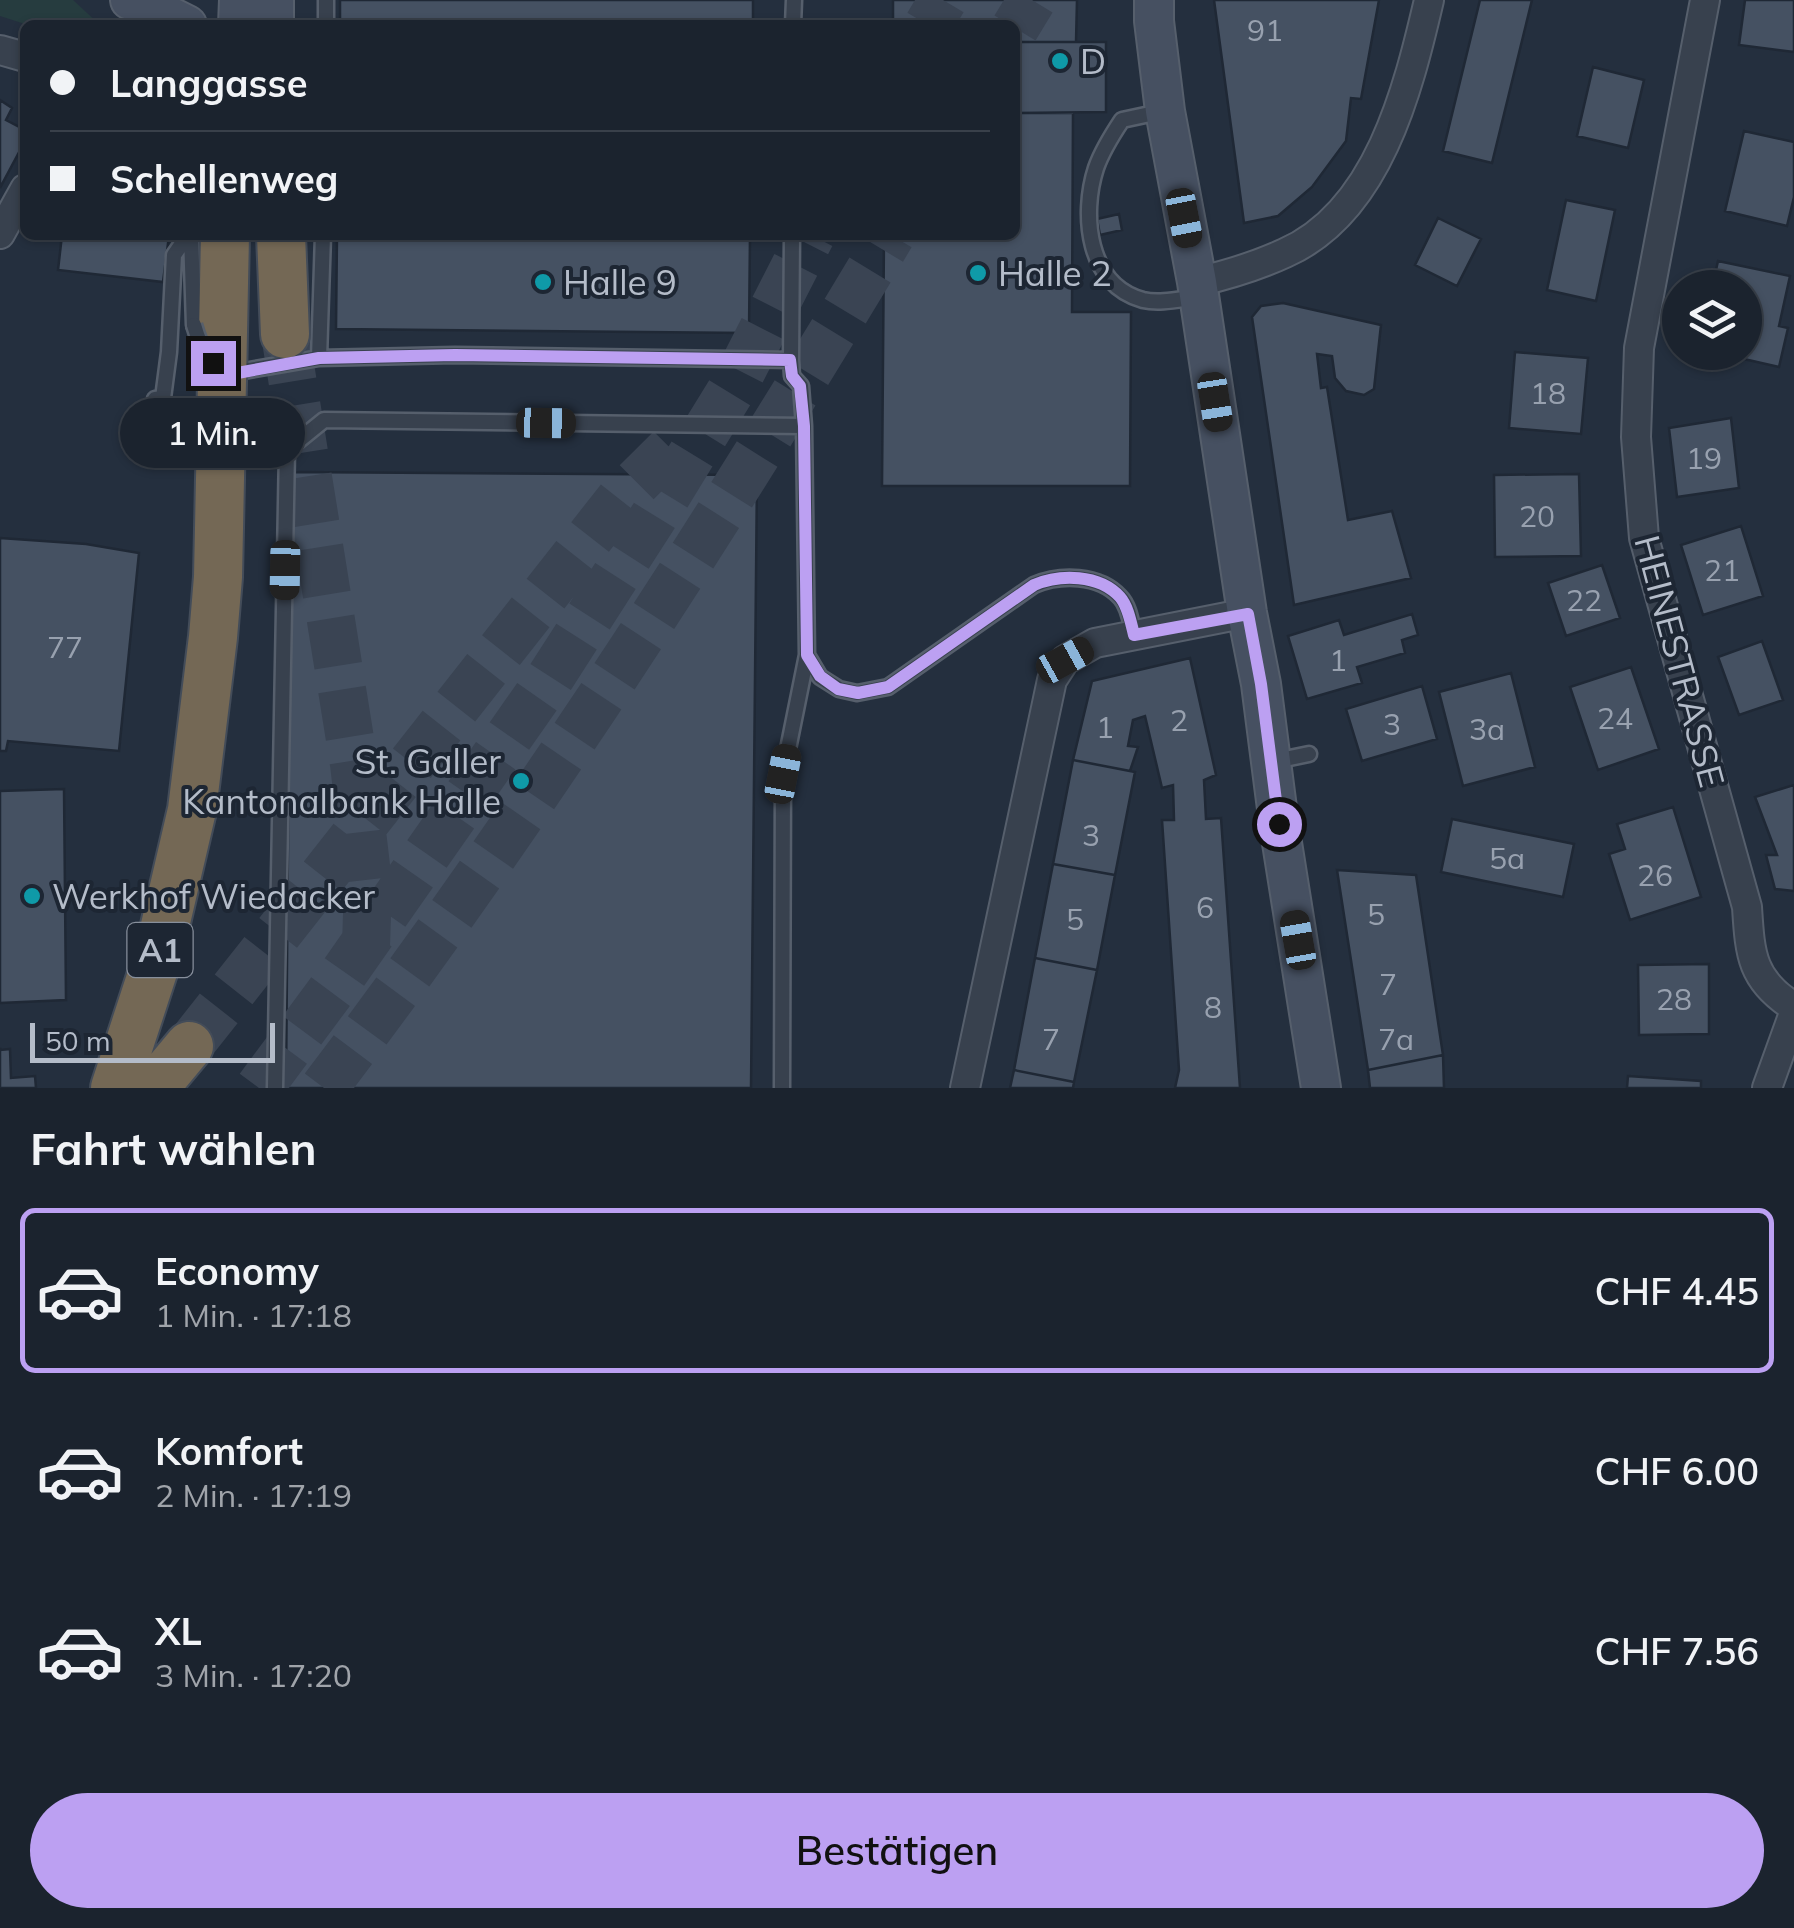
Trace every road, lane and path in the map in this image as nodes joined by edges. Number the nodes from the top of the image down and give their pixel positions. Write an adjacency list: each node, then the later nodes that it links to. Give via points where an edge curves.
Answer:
1 (130, 0): 5 (main road)
2 (1154, 0): 6 (main road)
3 (1428, 0): 15 (street, via 1403,94 1355,197 1288,252)
4 (1704, 0): 25 (street, HEINESTRASSE, via 1639,348 1642,521 1747,907 1754,965)
5 (190, 15)
6 (1165, 111): 15 (main road); 15 (lane, via 1122,120 1111,136 1090,192 1091,236 1097,262 1123,290 1169,301)
7 (20, 197): 8 (street)
8 (1, 229)
9 (185, 240): 18 (lane, via 174,255 163,398)
10 (189, 240): 16 (lane, bridge, via 201,350 232,374)
11 (225, 240): 27 (highway, A1, via 218,577 195,791 158,956)
12 (281, 240): 16 (highway)
13 (322, 240): 16 (lane)
14 (792, 240): 17 (lane)
15 (1198, 289): 20 (main road)
16 (291, 353): 17 (lane)
17 (790, 360): 19 (lane)
18 (155, 399)
19 (804, 426): 22 (lane); 29 (lane, via 324,420 287,450)
20 (1248, 614): 21 (street); 24 (main road)
21 (1134, 635): 22 (lane, via 1123,599 1112,590 1077,578 1050,578 888,687 838,689); 31 (street, via 1095,643 1065,660 1052,680)
22 (807, 655): 30 (lane, via 783,774)
23 (1308, 754): 24 (lane)
24 (1270, 762): 32 (main road)
25 (1794, 1010): 33 (street)
26 (189, 1046): 28 (highway)
27 (115, 1088)
28 (154, 1088)
29 (275, 1088)
30 (782, 1088)
31 (965, 1088)
32 (1321, 1088)
33 (1767, 1088)

